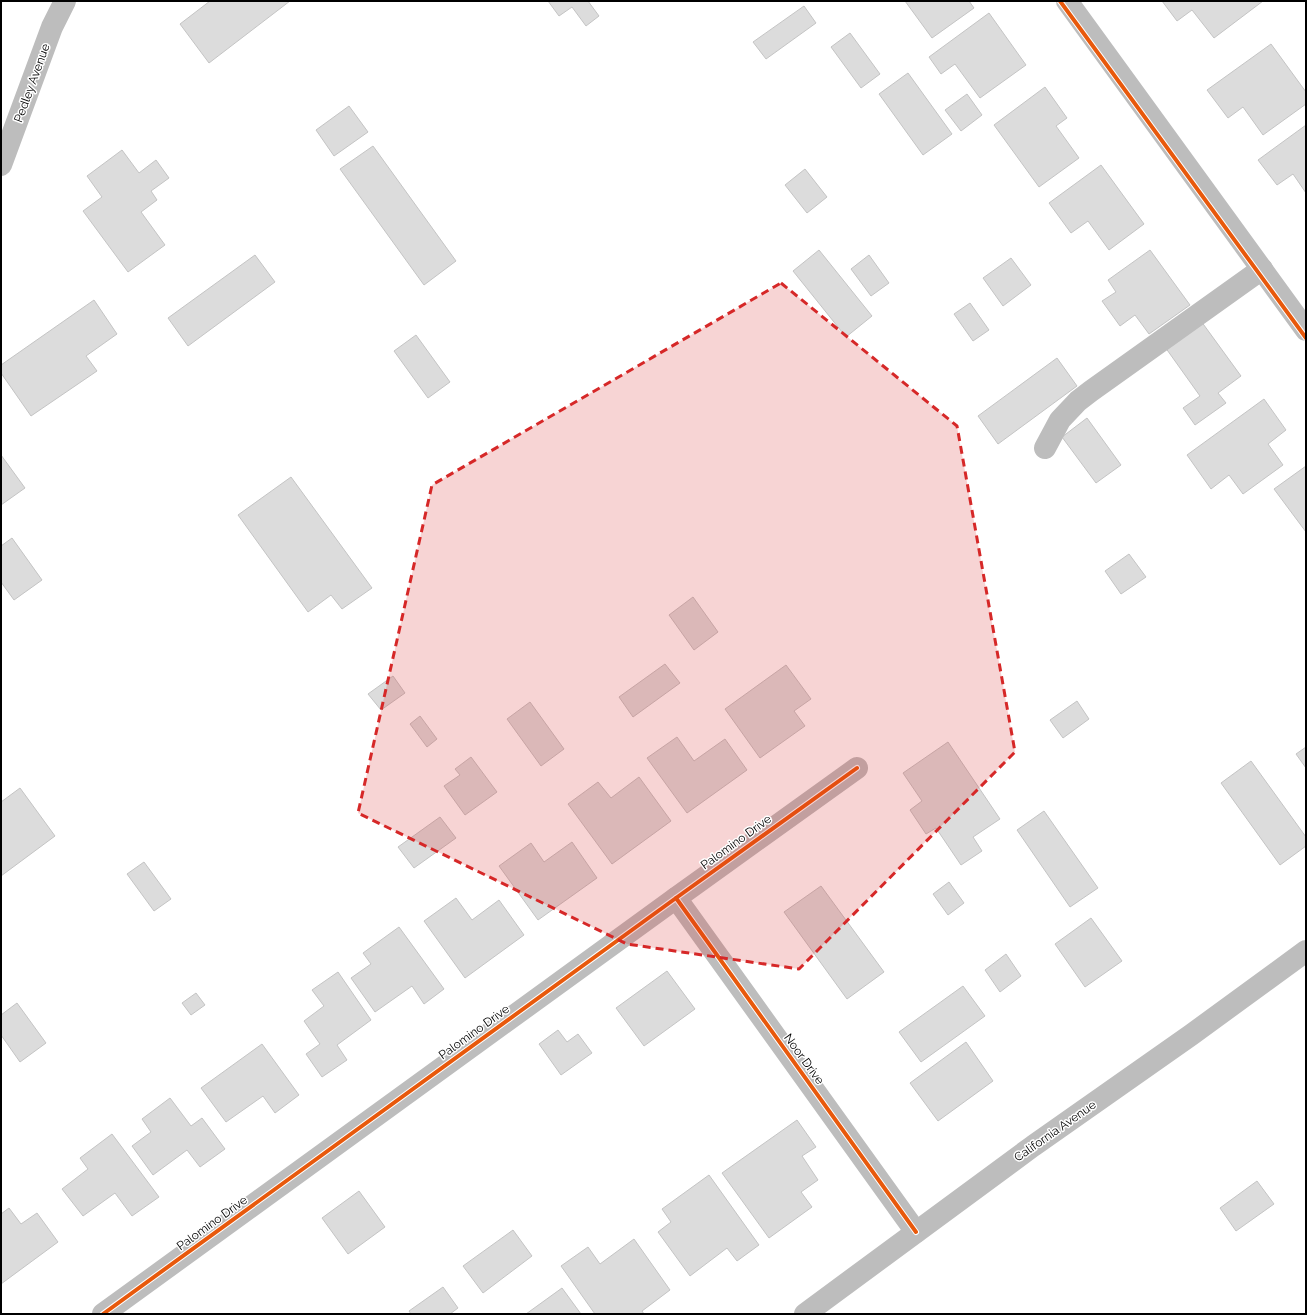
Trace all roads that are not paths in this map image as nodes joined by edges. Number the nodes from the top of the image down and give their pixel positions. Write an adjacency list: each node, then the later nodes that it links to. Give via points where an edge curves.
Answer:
1 (65, 1): 3 (street, Pedley Avenue, via 52,27)
2 (1067, 1): 4 (street)
3 (1, 165)
4 (1262, 269): 5 (street); 6 (street, via 1084,396 1060,420)
5 (1306, 330)
6 (1045, 448)
7 (857, 768): 8 (street, Palomino Drive)
8 (676, 898): 10 (street, Noor Drive); 11 (street, Palomino Drive)
9 (1306, 951): 10 (street, California Avenue)
10 (916, 1232): 12 (street, California Avenue)
11 (103, 1314)
12 (805, 1314)

